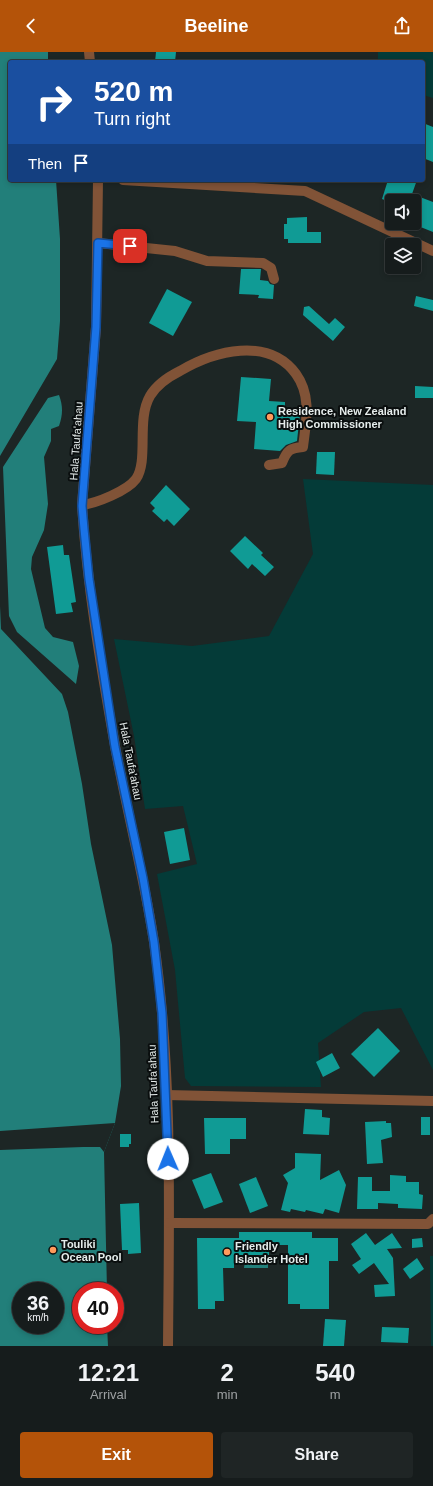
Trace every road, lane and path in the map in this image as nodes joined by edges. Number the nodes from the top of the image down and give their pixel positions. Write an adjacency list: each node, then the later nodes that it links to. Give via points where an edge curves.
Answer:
1 (98, 182): 3 (street, Hala Taufa'ahau)
2 (156, 182): 4 (street, via 305,191)
3 (98, 243): 5 (street, via 175,251 207,261 263,263 271,268); 7 (street, Hala Taufa'ahau, via 96,327)
4 (433, 251)
5 (274, 279)
6 (269, 465): 7 (street, via 282,462 286,451 291,448 303,447 308,410 302,387 289,365 278,358 262,352 242,350 220,353 197,360 159,384 149,396 144,415 141,466 135,480 129,486 96,503)
7 (82, 506): 8 (street, Hala Taufa'ahau, via 89,579 115,747 154,942 162,1013)
8 (166, 1095): 9 (street); 11 (street, Hala Taufa'ahau)
9 (433, 1101)
10 (433, 1219): 11 (street, via 428,1224)
11 (169, 1223): 12 (street, Hala Taufa'ahau)
12 (168, 1346)

